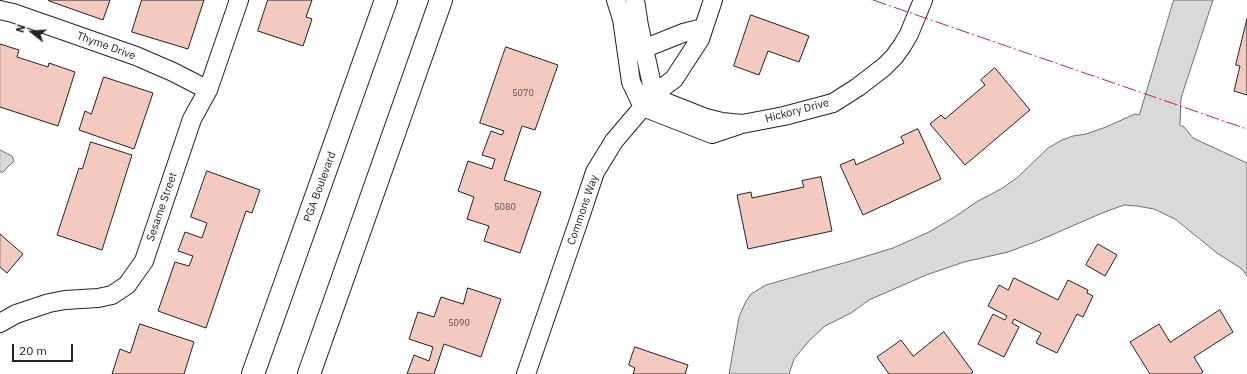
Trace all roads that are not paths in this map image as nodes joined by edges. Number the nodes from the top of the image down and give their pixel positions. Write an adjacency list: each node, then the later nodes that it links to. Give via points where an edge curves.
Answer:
1 (239, 0): 11 (street, Sesame Street)
2 (386, 0): 14 (main road, PGA Boulevard)
3 (441, 0): 15 (main road)
4 (616, 0): 10 (street)
5 (635, 0): 10 (street, via 639,26)
6 (713, 0): 9 (street, Commons Way)
7 (923, 0): 12 (street, Hickory Drive, via 909,34 894,57 858,87 832,102 784,116 742,124 706,118 663,101)
8 (10, 8): 11 (street, Thyme Drive, via 136,56)
9 (704, 28): 10 (street); 12 (street, Commons Way, via 700,39 674,80)
10 (636, 52): 12 (street)
11 (208, 90): 13 (street, Sesame Street, via 192,119 144,261 127,285 112,295 38,306)
12 (648, 100): 16 (street, Commons Way, via 614,141 595,172)
13 (0, 323)
14 (253, 374)
15 (310, 374)
16 (526, 374)

